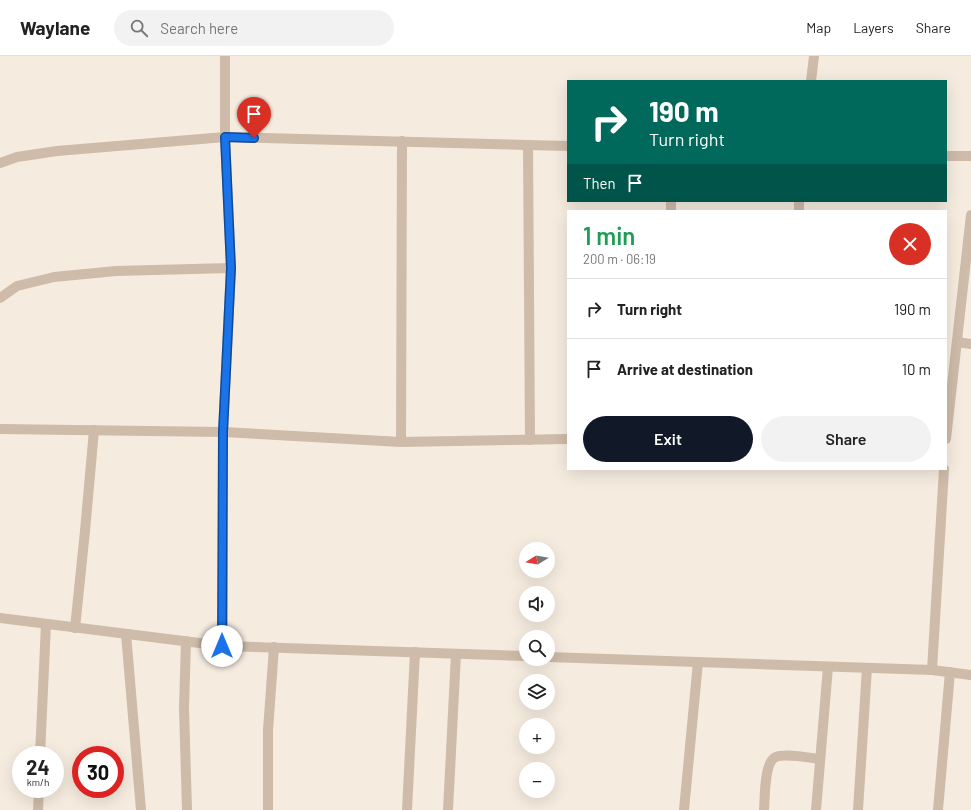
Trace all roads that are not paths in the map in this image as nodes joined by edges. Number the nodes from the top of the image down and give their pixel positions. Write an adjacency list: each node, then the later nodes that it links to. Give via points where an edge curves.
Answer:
1 (225, 56): 4 (street)
2 (814, 56): 3 (street)
3 (811, 80)
4 (225, 137): 5 (street); 10 (street, via 57,151 17,157); 12 (street)
5 (402, 141): 6 (street); 22 (street)
6 (528, 145): 7 (street); 21 (street)
7 (567, 146)
8 (947, 156): 9 (street)
9 (971, 156)
10 (0, 163)
11 (971, 215): 14 (street)
12 (231, 268): 13 (street, via 116,271 54,277 17,286); 19 (street)
13 (0, 298)
14 (957, 342): 15 (street); 18 (street)
15 (971, 344)
16 (0, 429): 17 (street)
17 (94, 430): 19 (street); 26 (street)
18 (947, 430)
19 (223, 432): 22 (street); 29 (street)
20 (567, 439): 21 (street)
21 (530, 440): 22 (street)
22 (401, 442)
23 (944, 470): 38 (street)
24 (0, 618): 25 (street)
25 (46, 624): 26 (street); 41 (street)
26 (75, 628): 27 (street)
27 (126, 634): 28 (street); 45 (street)
28 (186, 641): 29 (street); 46 (street)
29 (222, 646): 30 (street)
30 (274, 647): 31 (street); 47 (street, via 268,730)
31 (415, 652): 32 (street); 48 (street)
32 (456, 654): 33 (street); 49 (street)
33 (519, 656)
34 (555, 657): 35 (street)
35 (698, 662): 36 (street); 50 (street)
36 (828, 667): 37 (street); 42 (street)
37 (867, 668): 38 (street); 53 (street)
38 (932, 670): 39 (street)
39 (950, 672): 40 (street); 54 (street)
40 (971, 675)
41 (40, 746)
42 (820, 759): 51 (street, via 779,756 772,759 768,768); 52 (street)
43 (39, 798): 44 (street)
44 (38, 810)
45 (141, 810)
46 (186, 810)
47 (268, 810)
48 (408, 810)
49 (448, 810)
50 (684, 810)
51 (764, 810)
52 (816, 810)
53 (858, 810)
54 (938, 810)

